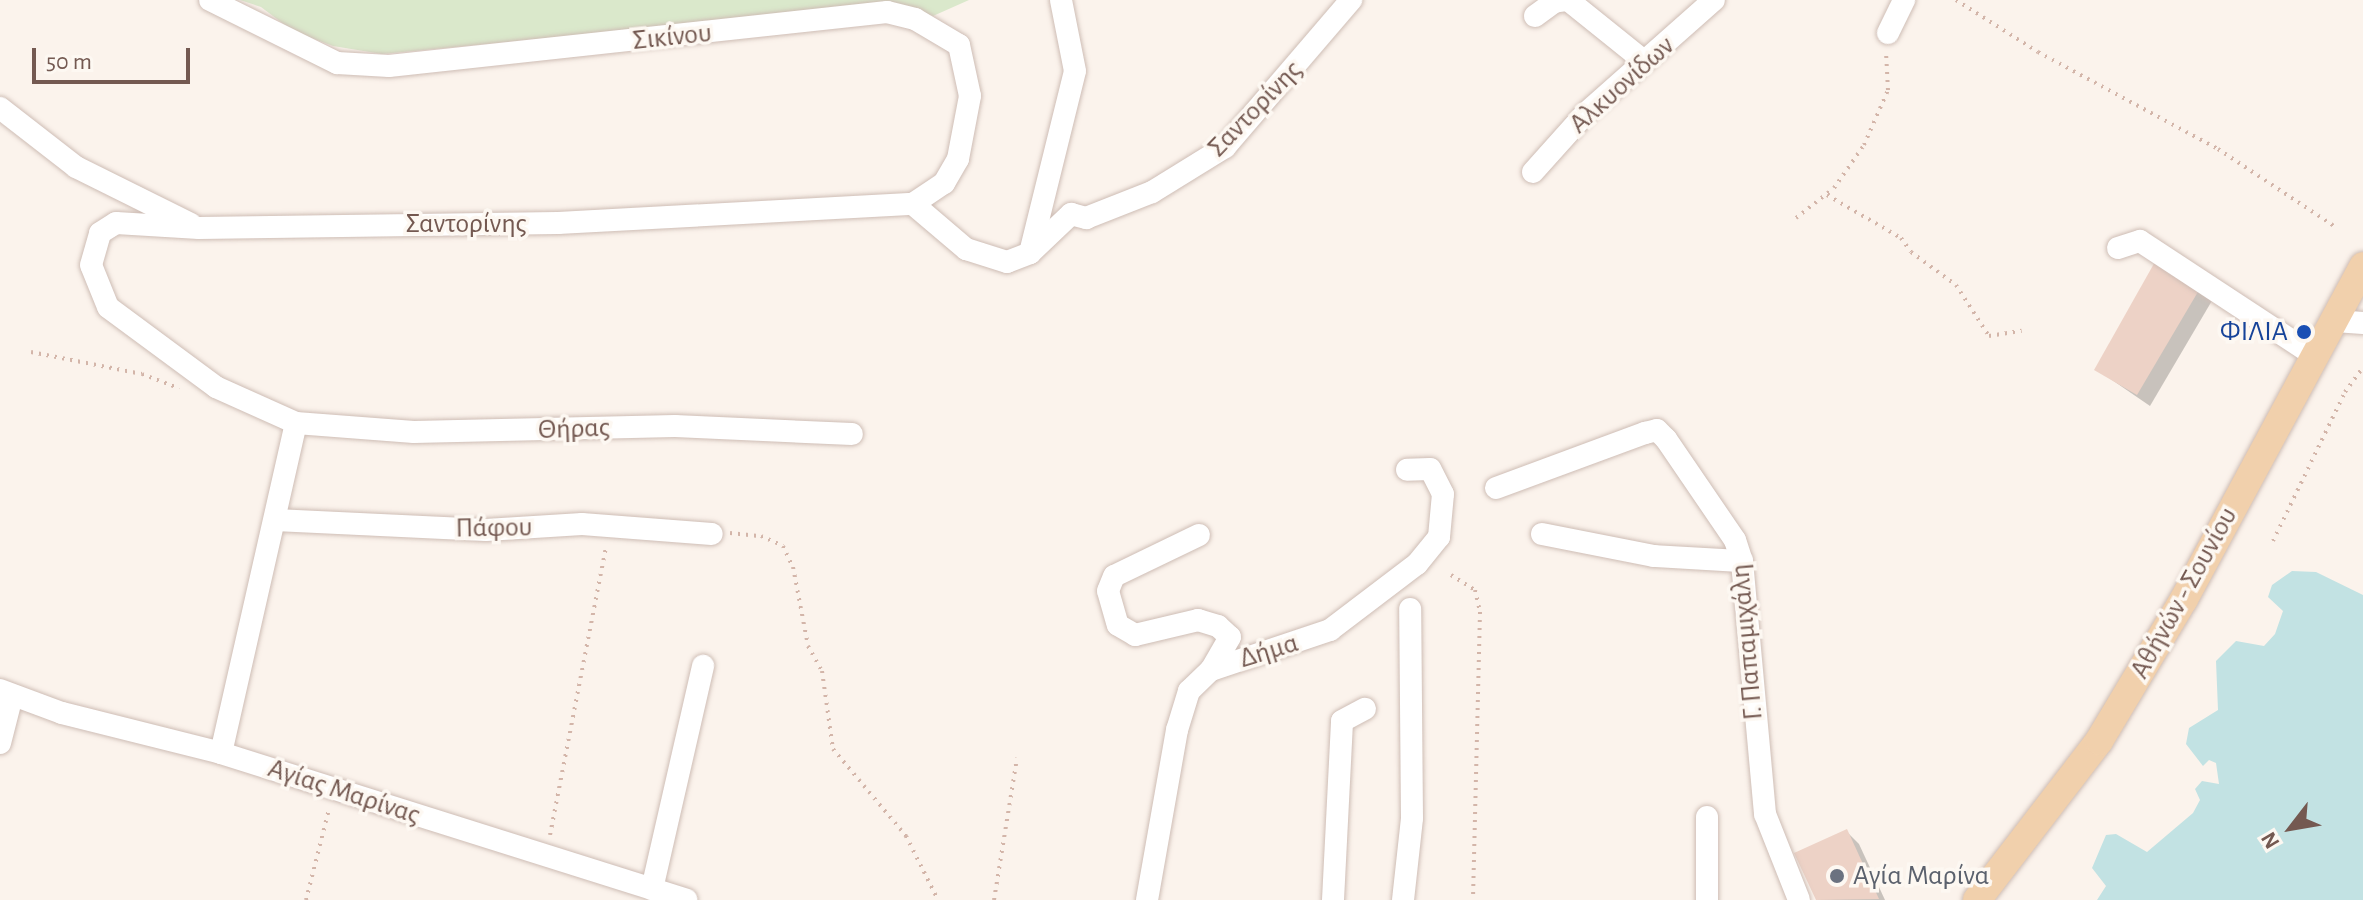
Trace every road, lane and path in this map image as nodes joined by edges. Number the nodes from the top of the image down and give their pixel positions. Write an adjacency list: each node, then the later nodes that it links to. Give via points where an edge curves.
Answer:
1 (210, 0): 14 (street, Σικίνου, via 337,63 389,66 887,12 915,19 959,45 970,96 958,159 944,183)
2 (1061, 0): 19 (street, via 1075,71)
3 (1351, 0): 19 (street, Σαντορίνης, via 1225,147 1152,192 1086,218 1071,214)
4 (1568, 0): 8 (street, via 1554,2); 10 (street)
5 (1714, 0): 10 (street, Αλκυονίδων)
6 (1904, 0): 9 (street)
7 (1956, 0): 16 (path, via 2038,52 2218,149)
8 (1535, 16)
9 (1888, 33): 13 (path, via 1883,110)
10 (1644, 61): 12 (street, Αλκυονίδων, via 1585,114)
11 (0, 108): 17 (street, via 76,167)
12 (1533, 172)
13 (1827, 195): 15 (path); 23 (path, via 1901,238 1911,252 1956,285 1989,336)
14 (913, 204): 17 (street, Σαντορίνης, via 558,223); 19 (street, via 966,249 1007,262)
15 (1796, 218)
16 (2334, 226)
17 (199, 228): 28 (street, Σαντορίνης, via 116,223 100,233 91,265 102,296 108,307 216,387)
18 (2118, 248): 25 (street, via 2140,241)
19 (1030, 253)
20 (2363, 266): 21 (main road, Αθήνών - Σουνίου)
21 (2335, 321): 22 (street); 25 (main road, Αθήνών - Σουνίου)
22 (2363, 323)
23 (2022, 331)
24 (31, 352): 27 (path, via 142,374)
25 (2315, 356): 62 (main road, Αθήνών - Σουνίου, via 2184,599 2099,741)
26 (2363, 367): 37 (path, via 2345,392)
27 (187, 391)
28 (296, 423): 29 (street, Θήρας, via 414,432 675,426); 32 (street)
29 (852, 434)
30 (1407, 470): 42 (street, Δήμα, via 1430,469 1443,494 1439,537 1417,564 1330,630)
31 (1496, 488): 38 (street, Γ. Παπαμιχάλη, via 1657,430 1735,540)
32 (275, 520): 33 (street, Πάφου, via 486,530 582,524); 46 (street)
33 (608, 528): 34 (street, Πάφου); 50 (path)
34 (712, 534): 54 (path, via 761,536 783,546 793,567 808,646 822,671 833,749 906,836)
35 (1542, 534): 38 (street, via 1654,556)
36 (1199, 535): 42 (street, via 1114,576 1108,591 1118,625 1135,635 1198,620 1218,626 1230,637)
37 (2273, 541)
38 (1742, 561): 61 (street, Γ. Παπαμιχάλη, via 1765,814)
39 (1451, 575): 59 (path, via 1475,590 1480,612)
40 (1410, 609): 58 (street, via 1412,818)
41 (703, 666): 51 (street)
42 (1211, 670): 56 (street, Δήμα, via 1183,704)
43 (6, 693): 45 (street); 46 (street, Αγίας Μαρίνας)
44 (1365, 709): 57 (street, via 1342,721)
45 (0, 743)
46 (221, 753): 48 (street, Αγίας Μαρίνας)
47 (1017, 758): 55 (path)
48 (335, 788): 50 (street, Αγίας Μαρίνας); 52 (path)
49 (1707, 817): 60 (street)
50 (546, 857): 51 (street, Αγίας Μαρίνας)
51 (652, 889): 53 (street, Αγίας Μαρίνας)
52 (306, 900)
53 (686, 900)
54 (938, 900)
55 (994, 900)
56 (1147, 900)
57 (1333, 900)
58 (1403, 900)
59 (1473, 900)
60 (1707, 900)
61 (1799, 900)
62 (1977, 900)

